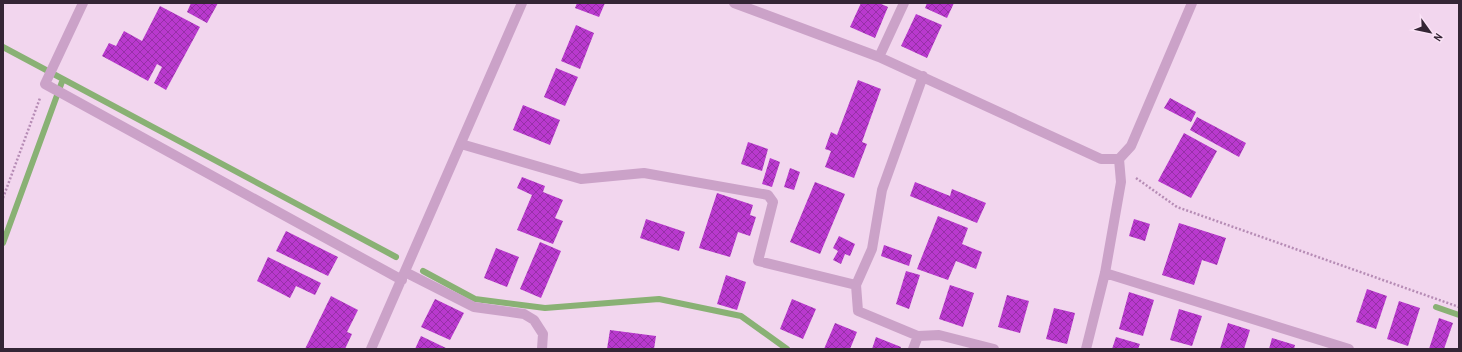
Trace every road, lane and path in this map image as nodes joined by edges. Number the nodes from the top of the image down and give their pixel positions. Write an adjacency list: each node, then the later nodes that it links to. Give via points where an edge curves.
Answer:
1 (83, 3): 8 (street)
2 (522, 3): 9 (street)
3 (734, 3): 6 (street)
4 (904, 3): 6 (street)
5 (1192, 3): 10 (street)
6 (880, 57): 7 (street)
7 (923, 76): 10 (street, via 1101,159); 14 (street, via 882,190 872,249)
8 (45, 84): 11 (path); 13 (street)
9 (461, 144): 13 (street); 14 (street, via 581,178 644,173 768,195 773,202 758,260)
10 (1120, 164): 12 (street, via 1121,182); 15 (path, via 1177,207)
11 (3, 198)
12 (1105, 273): 21 (street); 22 (street)
13 (404, 276): 17 (street); 18 (street, via 474,307 524,314 534,320 543,334)
14 (856, 285): 16 (street, via 858,311)
15 (1459, 307)
16 (918, 336): 19 (street); 20 (street, via 939,335)
17 (371, 349)
18 (542, 349)
19 (913, 349)
20 (994, 349)
21 (1086, 349)
22 (1349, 349)

